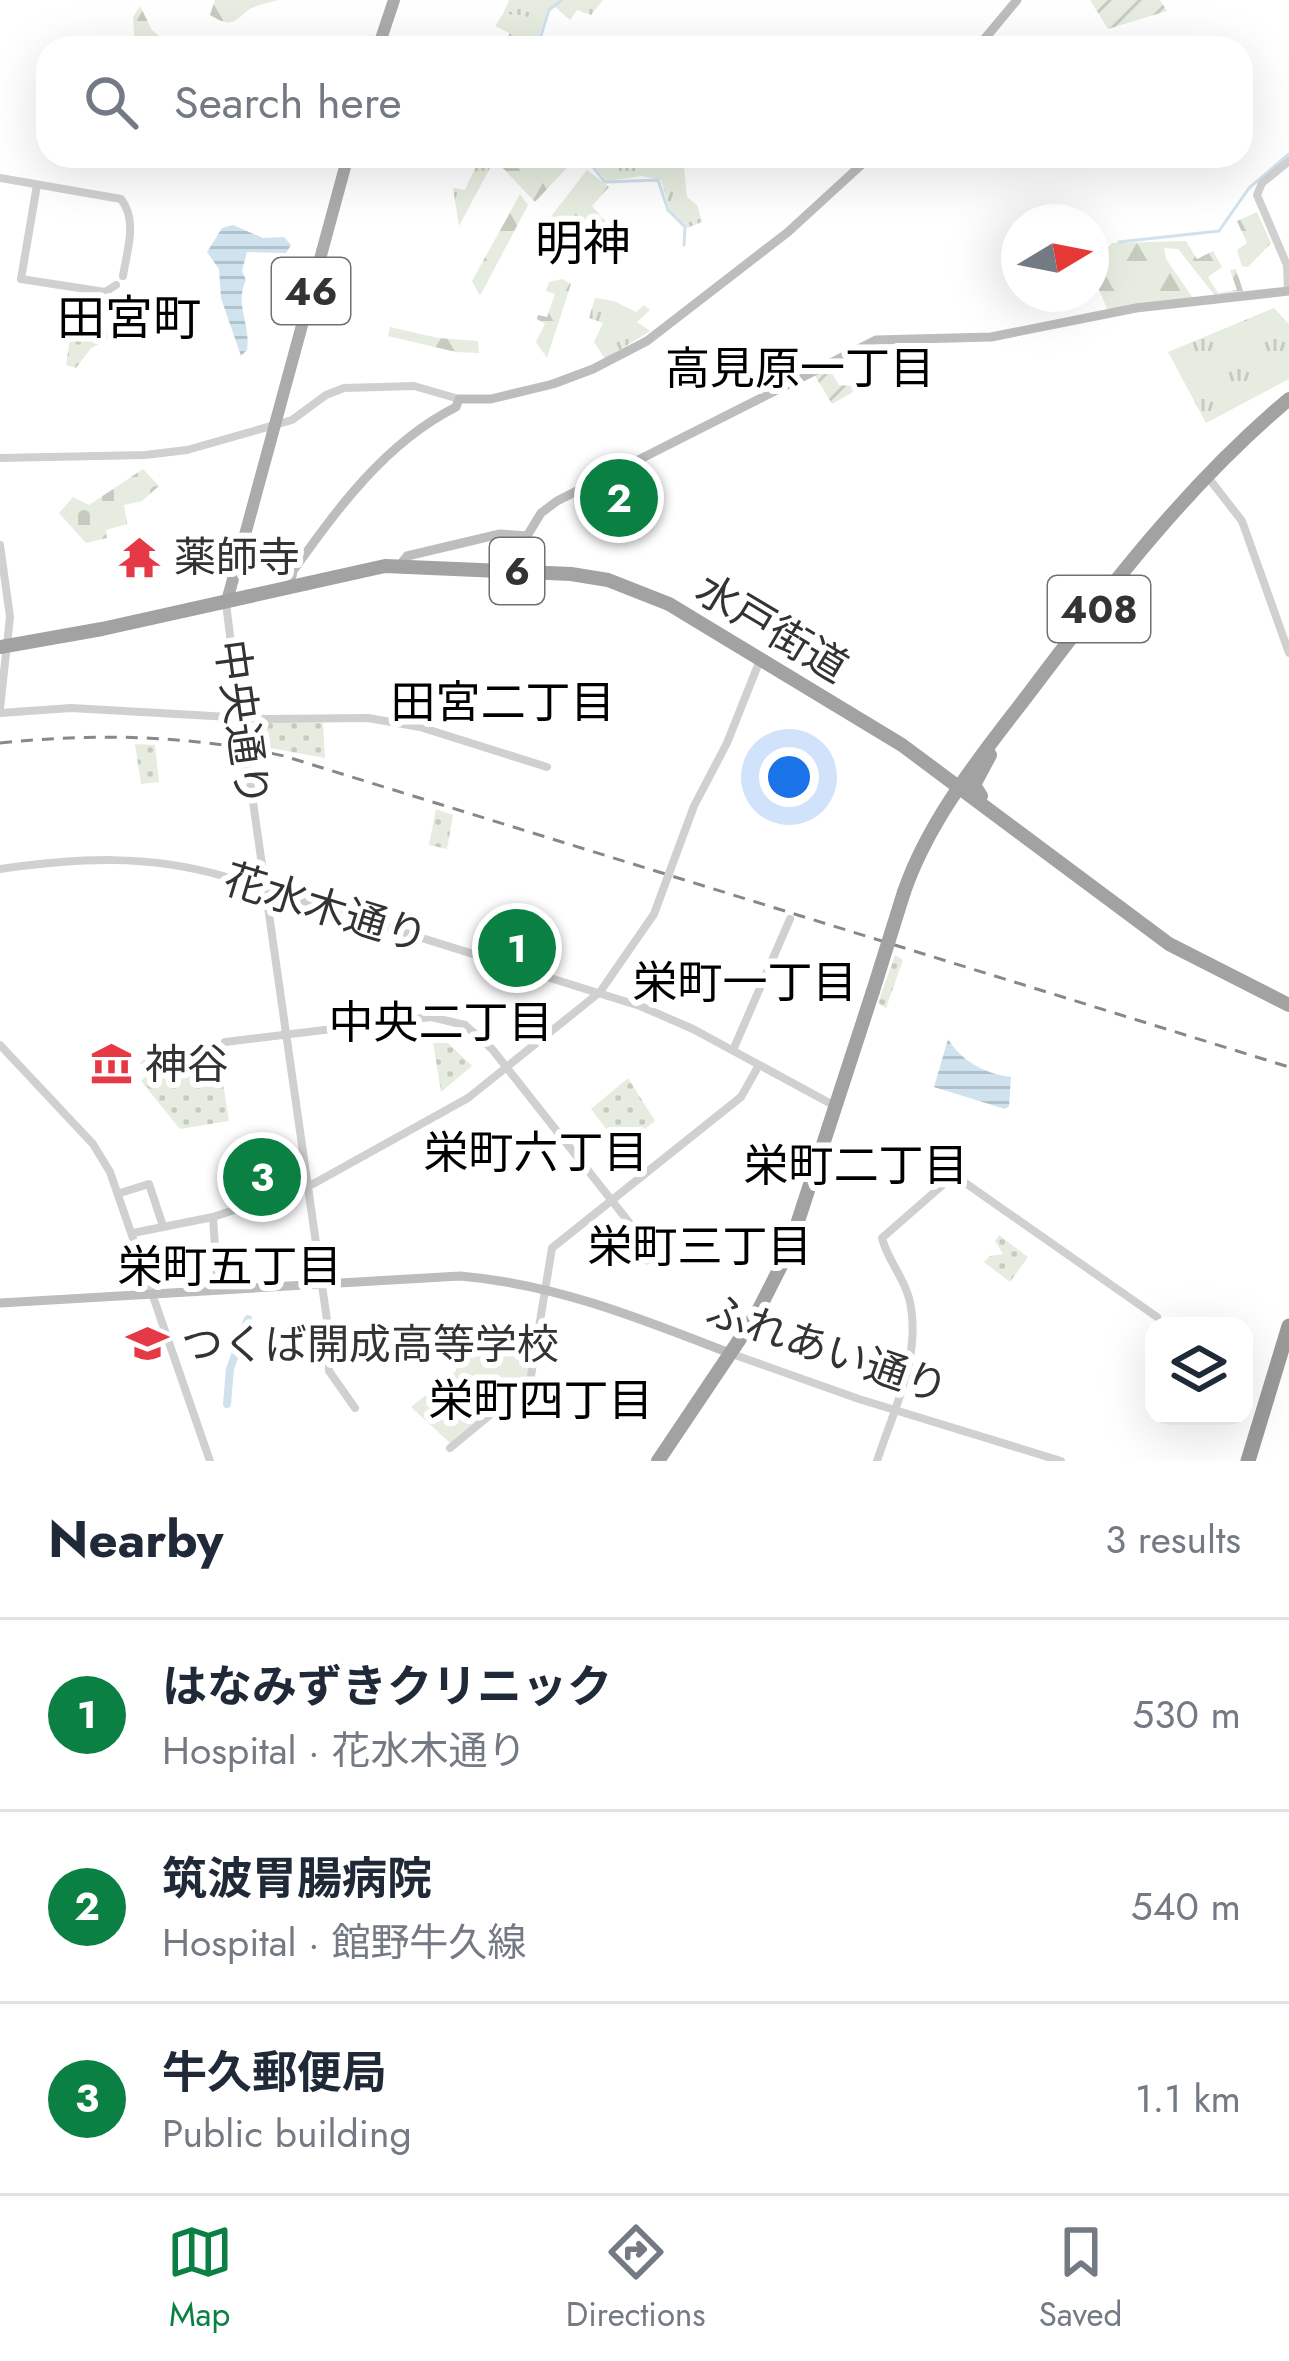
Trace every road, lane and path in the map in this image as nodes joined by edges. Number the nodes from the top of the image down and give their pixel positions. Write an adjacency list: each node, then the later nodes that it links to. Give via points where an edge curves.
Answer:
1 (394, 0): 3 (main road)
2 (1017, 0): 4 (main road)
3 (382, 36)
4 (987, 36)
5 (1289, 161): 10 (street, via 1257,195 1288,269)
6 (345, 168): 13 (main road, 46)
7 (858, 168): 11 (main road, via 647,341 553,384)
8 (0, 178): 9 (street)
9 (37, 184): 9 (street, via 21,279 105,292 120,281 131,223 122,199)
10 (1289, 291): 17 (main road, via 1136,308 991,337 876,340 556,502 527,536 489,536 407,556)
11 (459, 399): 13 (street, via 422,386 344,388); 18 (main road, via 362,478)
12 (1289, 403): 15 (highway, 408)
13 (274, 426): 14 (street, via 166,453); 19 (main road, 46)
14 (0, 458)
15 (1208, 477): 22 (street, via 1248,534); 26 (highway, 408)
16 (0, 545): 21 (street, via 10,605)
17 (400, 565): 18 (highway, 水戸街道 / 6); 23 (highway, 水戸街道 / 6, via 608,580 661,600)
18 (290, 586): 19 (highway, 水戸街道 / 6)
19 (226, 601): 20 (street, 中央通り); 21 (highway, 水戸街道 / 6)
20 (230, 640): 25 (street); 33 (street, 中央通り, bridge)
21 (3, 646): 24 (street)
22 (1289, 653)
23 (760, 660): 27 (highway, 水戸街道 / 6); 35 (street, via 654,914)
24 (0, 710): 25 (street)
25 (240, 717): 28 (street, via 387,721)
26 (988, 752): 27 (highway, via 962,775); 29 (highway, 408); 30 (highway, via 974,788)
27 (932, 765): 29 (highway, 水戸街道 / 6); 31 (highway, via 950,792)
28 (547, 766)
29 (962, 787): 30 (highway, 水戸街道 / 6); 31 (highway, 408)
30 (995, 813): 31 (highway, via 964,799); 36 (highway, 水戸街道 / 6, via 1169,944)
31 (934, 825): 43 (highway, 408, bridge, via 904,892)
32 (0, 869): 33 (street, 花水木通り, via 126,858)
33 (265, 889): 35 (street, 花水木通り); 37 (street, 中央通り)
34 (790, 919): 40 (street)
35 (600, 992): 40 (street, 花水木通り); 42 (street)
36 (1289, 1005)
37 (285, 1034): 38 (street); 42 (street, via 449,1019 480,1034); 44 (street, 中央通り)
38 (225, 1042)
39 (0, 1045): 45 (street, via 93,1144)
40 (733, 1050): 41 (street, 花水木通り)
41 (759, 1065): 43 (street, 花水木通り); 46 (street, via 741,1097)
42 (507, 1069): 44 (street); 46 (street)
43 (837, 1107): 59 (highway, 408, via 792,1243)
44 (307, 1186): 47 (street); 51 (street, 中央通り)
45 (119, 1192): 48 (street, via 148,1184); 49 (street)
46 (611, 1201): 50 (street); 52 (street, via 552,1248)
47 (213, 1217): 48 (street); 53 (street)
48 (163, 1226): 49 (street)
49 (133, 1233): 54 (street)
50 (643, 1240)
51 (321, 1282): 52 (main road, ふれあい通り, via 454,1276); 53 (main road, ふれあい通り); 60 (street, 中央通り, via 327,1364)
52 (545, 1288): 59 (main road, ふれあい通り); 62 (street, via 530,1382)
53 (218, 1290): 54 (main road, ふれあい通り)
54 (153, 1294): 55 (main road, ふれあい通り); 63 (street)
55 (0, 1304)
56 (1157, 1317): 61 (street, via 954,1174 882,1238 913,1322)
57 (1289, 1325): 67 (highway)
58 (1289, 1347): 67 (highway)
59 (732, 1354): 61 (street, ふれあい通り); 64 (highway, 408)
60 (355, 1408)
61 (894, 1409): 65 (street); 66 (street, ふれあい通り)
62 (450, 1448)
63 (210, 1461)
64 (658, 1461)
65 (878, 1461)
66 (1061, 1461)
67 (1252, 1461)

